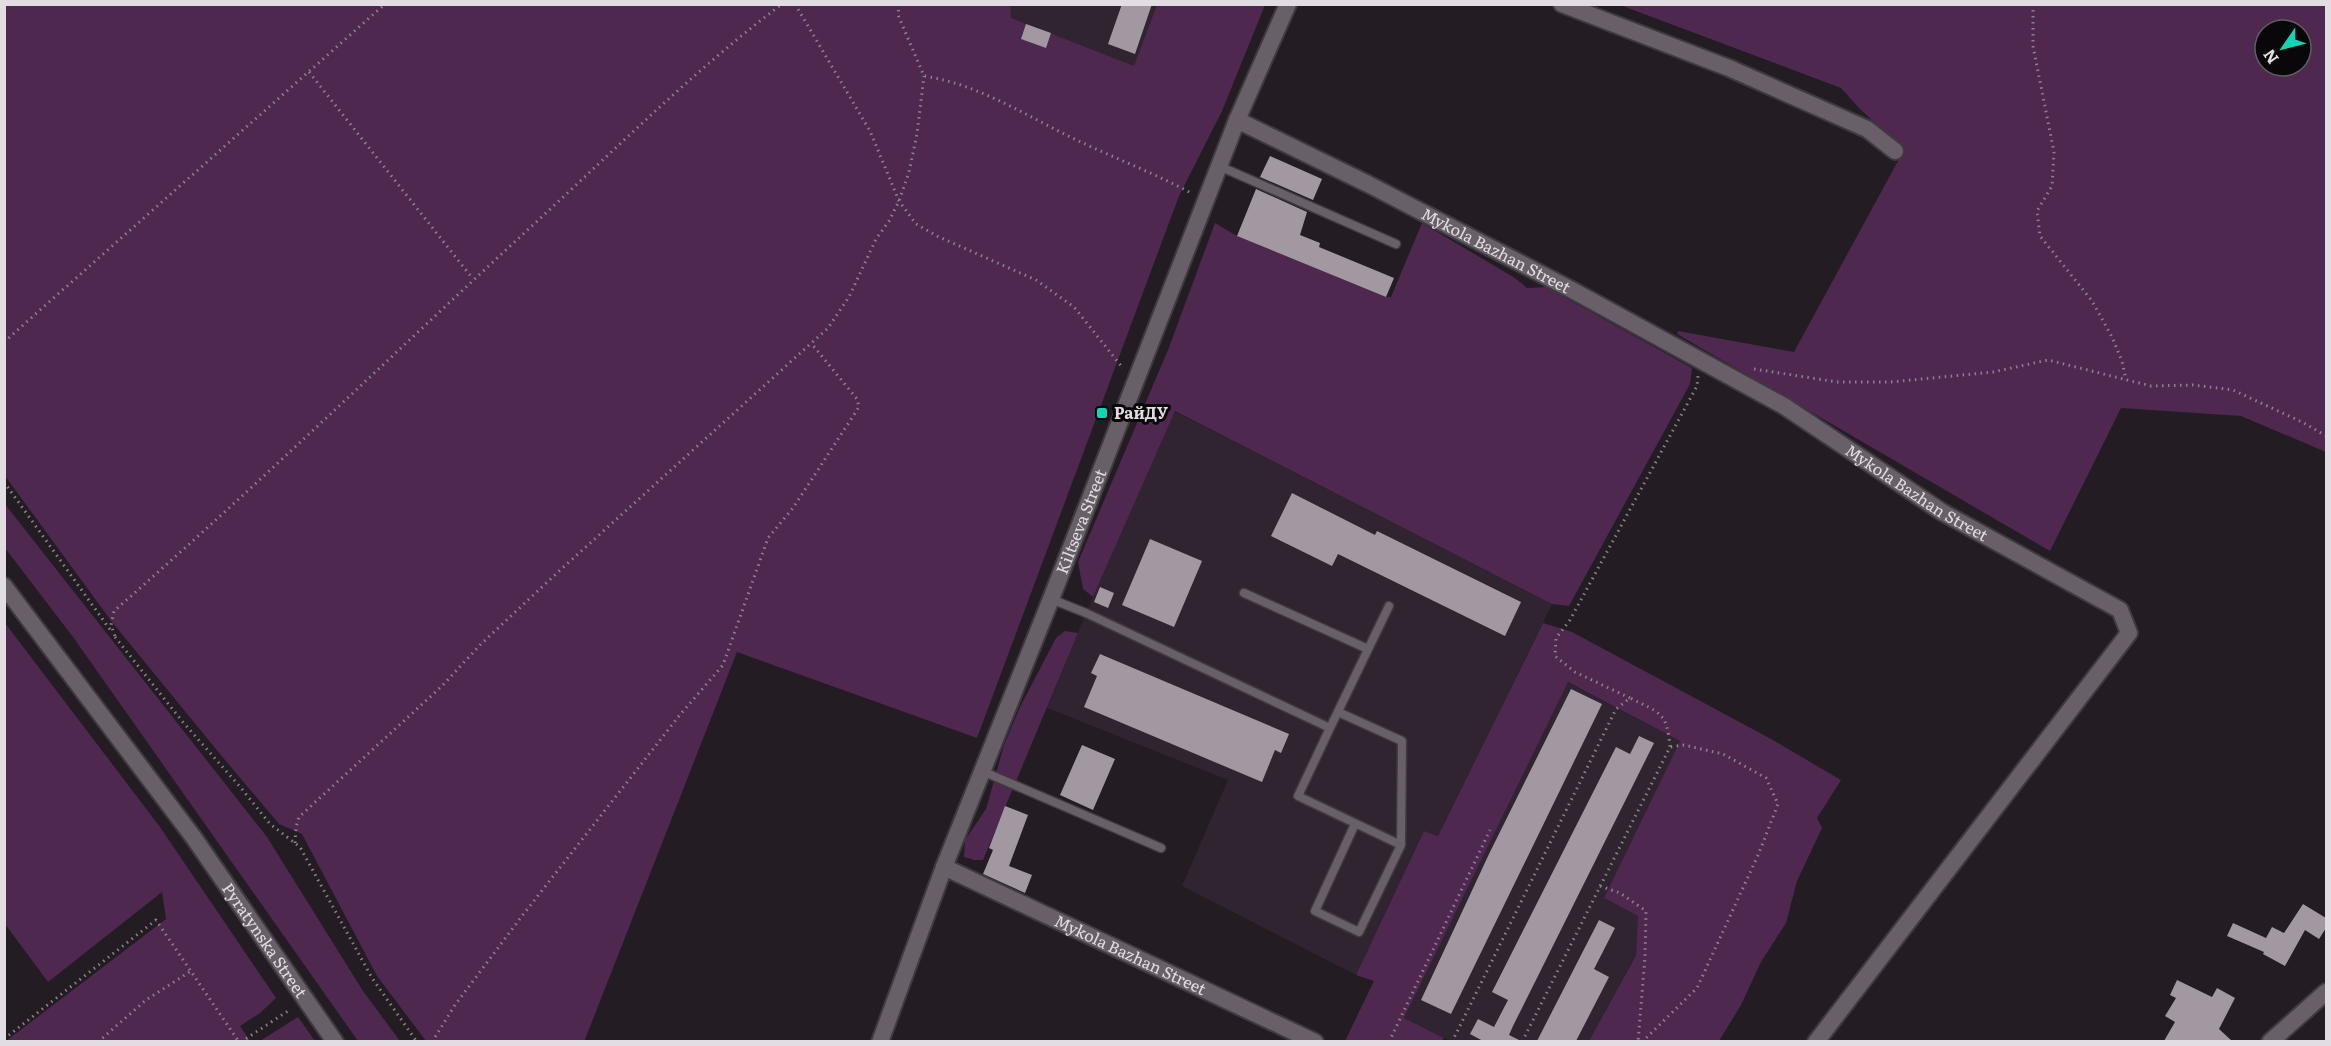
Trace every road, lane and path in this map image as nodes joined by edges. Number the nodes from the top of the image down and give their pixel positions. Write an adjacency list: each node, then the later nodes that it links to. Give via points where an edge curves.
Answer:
1 (385, 4): 8 (path)
2 (782, 4): 16 (path, via 729,44)
3 (795, 4): 13 (path, via 870,131)
4 (899, 4): 9 (path, via 898,15)
5 (1288, 4): 10 (street, Kiltseva Street)
6 (1562, 4): 11 (street, via 1740,73 1867,129)
7 (2033, 4): 21 (path, via 2033,46 2054,152 2052,186 2037,211 2040,236 2092,301 2112,337)
8 (309, 72): 16 (path); 17 (path)
9 (924, 76): 13 (path, via 917,134); 14 (path, via 950,80 1017,108)
10 (1237, 120): 12 (street, Kiltseva Street); 19 (street, Mykola Bazhan Street, via 1378,189)
11 (1895, 151)
12 (1220, 166): 14 (street, Kiltseva Street); 15 (lane)
13 (899, 201): 18 (path, via 849,297 828,328); 22 (path, via 916,224 1036,280 1074,307 1105,343)
14 (1206, 201): 22 (street, Kiltseva Street)
15 (1396, 244)
16 (473, 279): 29 (path, via 114,611 111,625)
17 (4, 342)
18 (811, 343): 38 (path, via 557,573 442,686 299,816); 51 (path, via 857,399 859,407 768,538 723,665 522,916)
19 (1700, 361): 31 (path, via 1697,386 1570,620 1556,638 1555,656 1575,672); 59 (street, Mykola Bazhan Street, via 1784,406 1942,512 2120,610 2129,633)
20 (1747, 368): 21 (path, via 1837,382 1891,382 1994,372 2048,360)
21 (2126, 380): 23 (path, via 2151,386 2193,385 2233,390)
22 (1133, 387): 27 (street, Kiltseva Street)
23 (2326, 436)
24 (4, 482): 29 (path)
25 (4, 586): 45 (street, Pyratynska Street, via 194,838)
26 (1244, 592): 30 (lane)
27 (1051, 600): 33 (lane); 35 (street, Kiltseva Street)
28 (1389, 606): 30 (lane)
29 (115, 636): 38 (path, via 270,824)
30 (1368, 649): 32 (lane)
31 (1630, 698): 34 (path, via 1658,712 1668,726); 55 (path, via 1616,709)
32 (1338, 711): 33 (lane); 39 (lane, via 1402,741)
33 (1330, 728): 36 (lane, via 1298,796)
34 (1670, 747): 42 (path); 58 (path, via 1684,745 1723,754 1766,778 1778,804 1697,988)
35 (982, 771): 40 (lane); 41 (street, Kiltseva Street)
36 (1355, 824): 39 (lane); 39 (lane, via 1314,911 1359,932)
37 (1490, 830): 54 (path)
38 (295, 843): 50 (path, via 372,978)
39 (1401, 845)
40 (1161, 848)
41 (944, 867): 52 (street, Kiltseva Street); 53 (street, Mykola Bazhan Street)
42 (1600, 886): 56 (path); 57 (path, via 1620,893 1646,911)
43 (191, 971): 46 (path, via 156,920); 47 (path, via 146,1000); 48 (path)
44 (2326, 992): 60 (street)
45 (305, 1000): 48 (path); 49 (street, Pyratynska Street)
46 (4, 1039)
47 (98, 1041)
48 (240, 1041)
49 (335, 1041)
50 (417, 1041)
51 (432, 1041)
52 (880, 1041)
53 (1315, 1041)
54 (1389, 1041)
55 (1453, 1041)
56 (1522, 1041)
57 (1638, 1041)
58 (1642, 1041)
59 (1816, 1041)
60 (2270, 1041)

